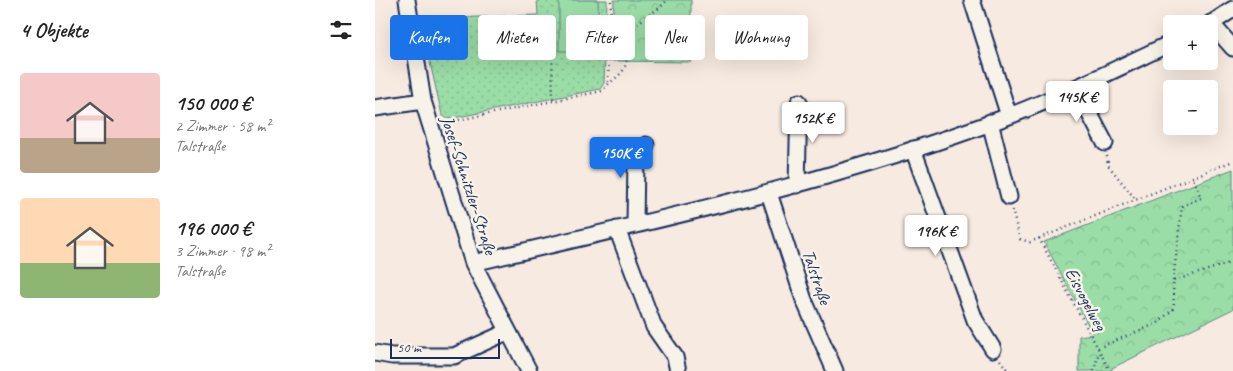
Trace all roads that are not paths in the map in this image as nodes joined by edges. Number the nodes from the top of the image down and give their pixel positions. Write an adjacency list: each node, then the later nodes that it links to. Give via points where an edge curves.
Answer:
1 (407, 0): 9 (street, Josef-Schnitzler-Straße)
2 (972, 0): 12 (street)
3 (1233, 9): 4 (street)
4 (1218, 19)
5 (1218, 32): 7 (street)
6 (1163, 46): 8 (street)
7 (1233, 48)
8 (1076, 88): 12 (street); 14 (street)
9 (423, 101): 11 (street); 22 (street, Josef-Schnitzler-Straße)
10 (799, 102): 17 (street)
11 (375, 108)
12 (1009, 116): 13 (street)
13 (990, 122): 16 (street); 19 (street)
14 (1105, 143)
15 (646, 144): 20 (street, via 636,160)
16 (913, 149): 17 (street); 24 (street, via 975,320)
17 (797, 185): 18 (street)
18 (769, 193): 20 (street); 28 (street, Talstraße, via 804,300)
19 (1009, 197)
20 (635, 224): 21 (street)
21 (617, 229): 22 (street); 27 (street, via 655,326 675,357)
22 (473, 263): 23 (street, Josef-Schnitzler-Straße)
23 (507, 332): 25 (street, via 454,356); 26 (street, Josef-Schnitzler-Straße)
24 (993, 349)
25 (375, 353)
26 (529, 371)
27 (678, 371)
28 (835, 371)

